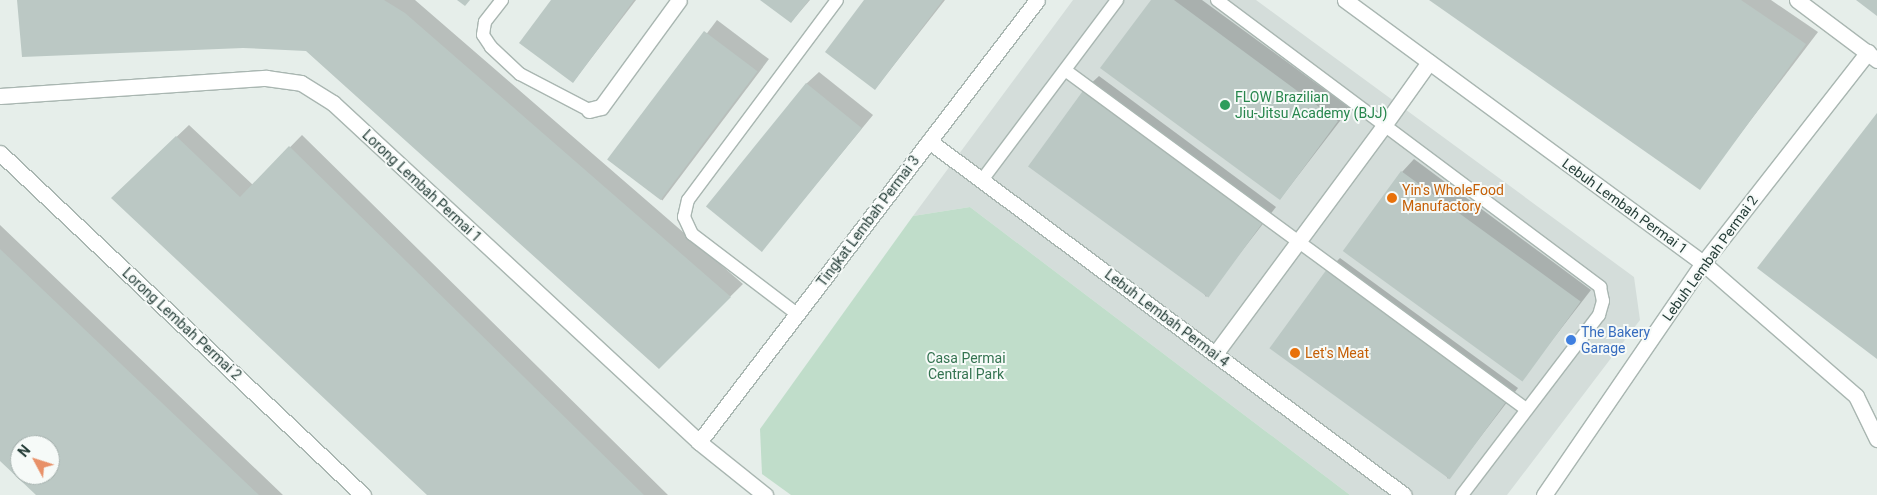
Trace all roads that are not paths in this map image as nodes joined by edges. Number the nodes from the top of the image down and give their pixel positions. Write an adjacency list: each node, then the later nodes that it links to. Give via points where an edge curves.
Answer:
1 (502, 0): 13 (lane, via 486,22 483,35 490,48 520,74)
2 (679, 0): 13 (street, via 601,107)
3 (837, 0): 20 (lane, via 688,200 684,217 692,234)
4 (1037, 0): 15 (street, Tingkat Lembah Permai 3)
5 (1116, 0): 11 (lane)
6 (1217, 0): 14 (lane)
7 (1346, 0): 10 (street, Lebuh Lembah Permai 1)
8 (1797, 0): 9 (street)
9 (1872, 56): 19 (street, Lebuh Lembah Permai 2)
10 (1429, 62): 14 (street); 19 (street, Lebuh Lembah Permai 1)
11 (1065, 70): 17 (lane); 18 (lane)
12 (0, 96): 24 (street, Lorong Lembah Permai 1, via 266,78 301,84 333,103)
13 (589, 110)
14 (1384, 124): 18 (street); 22 (lane, via 1600,288 1603,301 1599,315)
15 (929, 141): 17 (street, Lebuh Lembah Permai 4); 20 (street, Tingkat Lembah Permai 3)
16 (0, 153): 25 (street, Lorong Lembah Permai 2)
17 (982, 180): 21 (street, Lebuh Lembah Permai 4)
18 (1298, 241): 21 (street); 22 (lane)
19 (1703, 263): 23 (street, Lebuh Lembah Permai 1, via 1856,396); 29 (street, Lebuh Lembah Permai 2)
20 (797, 314): 24 (street, Tingkat Lembah Permai 3)
21 (1215, 354): 27 (street, Lebuh Lembah Permai 4)
22 (1526, 408): 28 (lane)
23 (1877, 438)
24 (699, 442): 26 (street, Lorong Lembah Permai 1)
25 (363, 495)
26 (765, 495)
27 (1404, 495)
28 (1462, 495)
29 (1544, 495)

